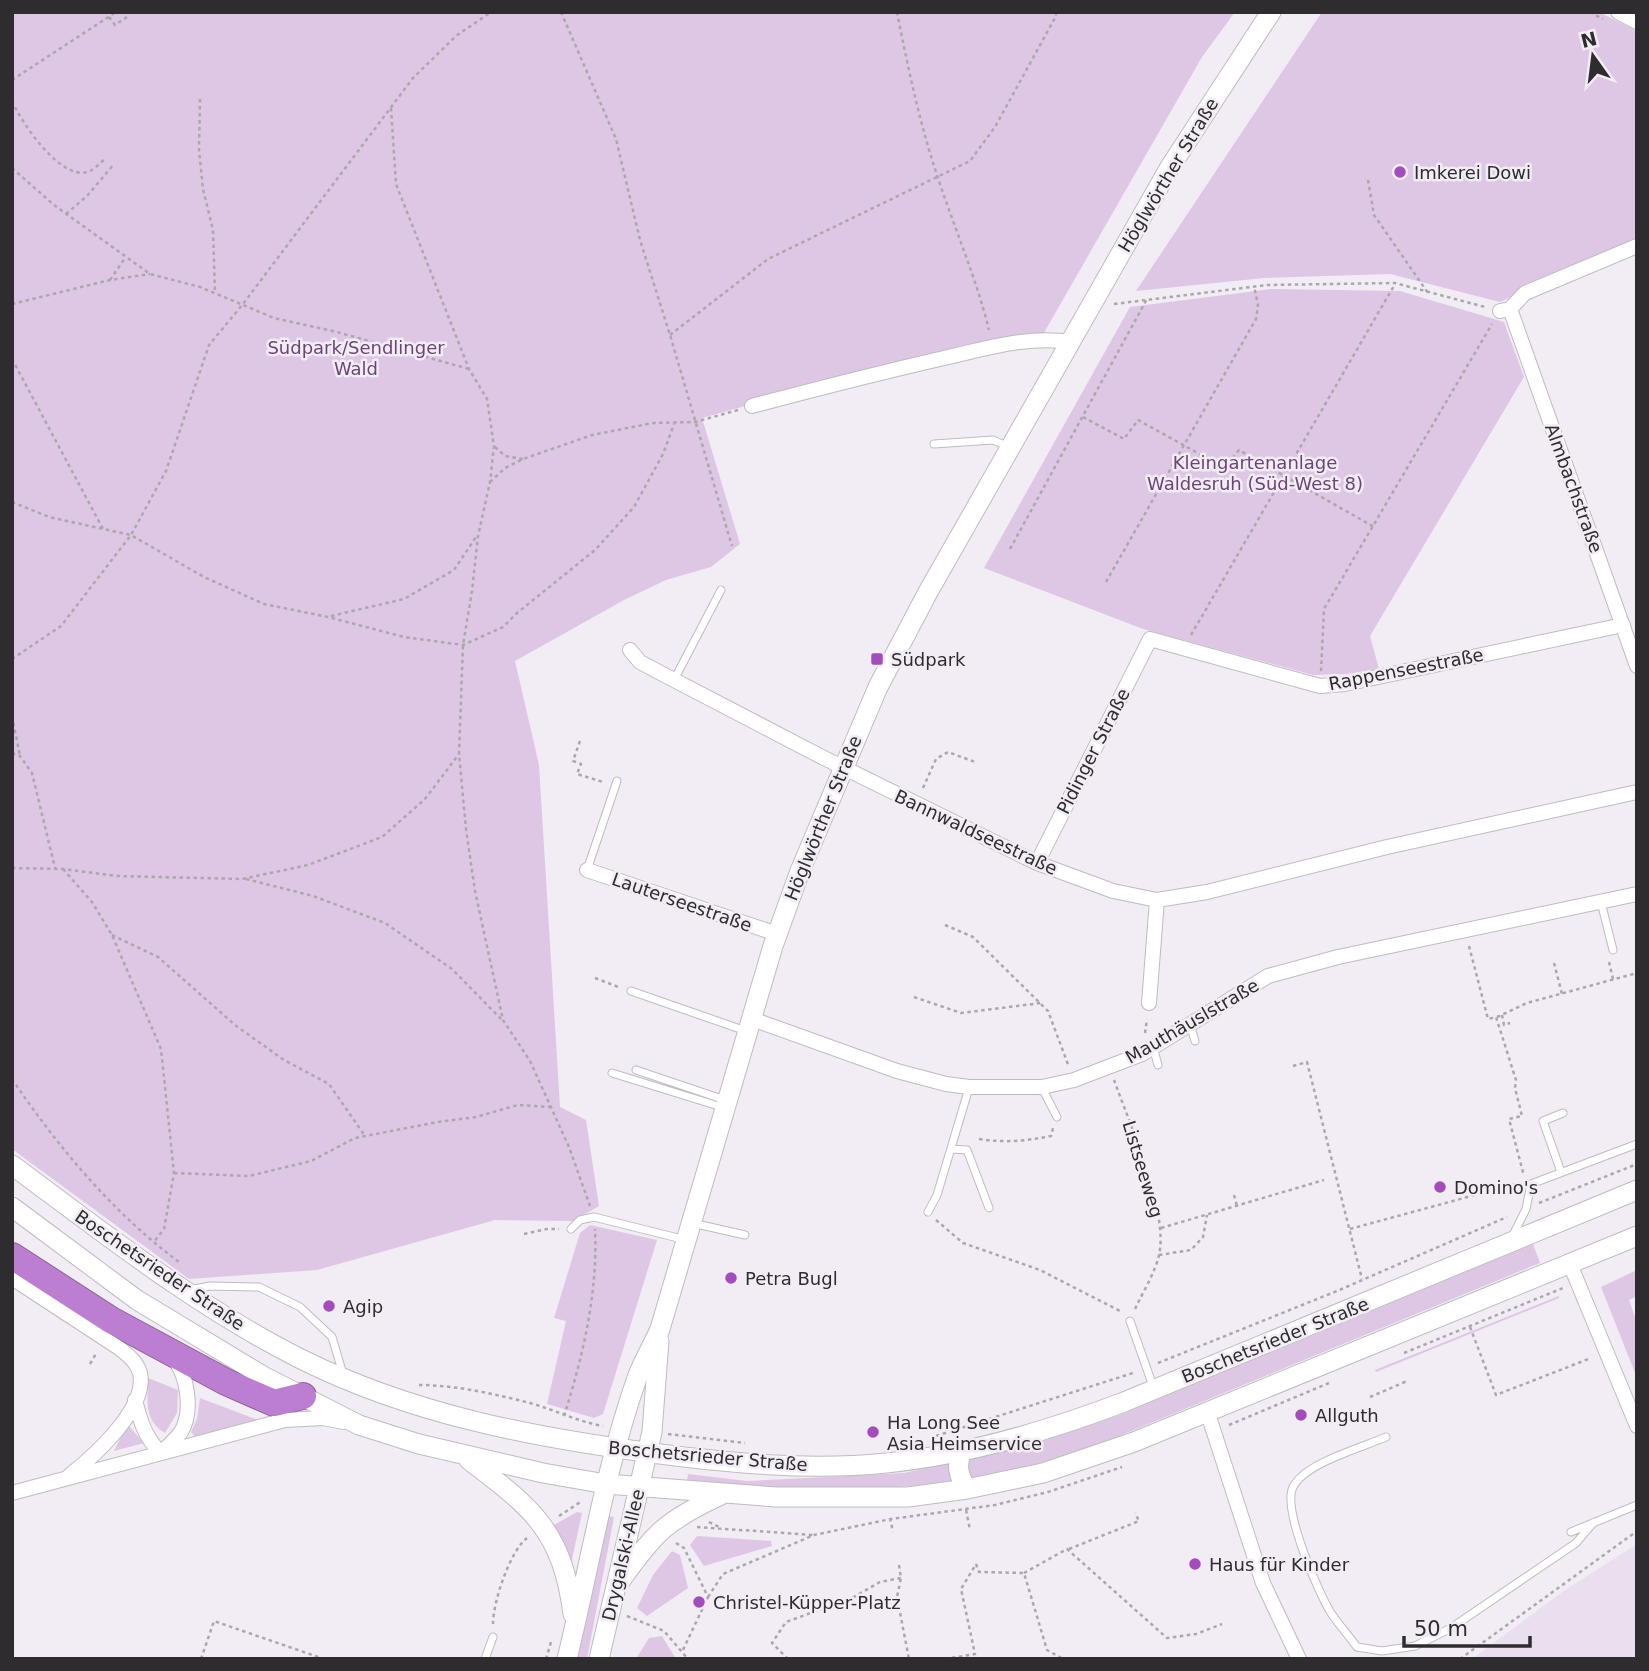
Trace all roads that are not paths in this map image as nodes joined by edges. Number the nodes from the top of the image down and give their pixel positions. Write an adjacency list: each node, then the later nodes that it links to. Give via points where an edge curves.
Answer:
1 (1271, 12): 5 (main road, Höglwörther Straße, via 1170,167)
2 (1618, 12): 3 (street)
3 (1637, 22)
4 (1637, 246): 10 (street, Almbachstraße, via 1525,293 1505,310)
5 (1070, 342): 6 (street, via 1052,339 993,347); 8 (main road, Höglwörther Straße)
6 (752, 406)
7 (934, 444): 8 (lane, via 993,440)
8 (1010, 448): 15 (main road, Höglwörther Straße, via 891,663)
9 (721, 590): 14 (lane)
10 (1623, 625): 11 (street, Rappenseestraße, via 1320,686); 13 (street, Almbachstraße)
11 (1150, 639): 18 (street, Pidinger Straße)
12 (630, 650): 14 (street, Bannwaldseestraße, via 640,662)
13 (1637, 666)
14 (674, 680): 15 (street, Bannwaldseestraße)
15 (842, 767): 18 (street, Bannwaldseestraße); 23 (main road, Höglwörther Straße)
16 (616, 783): 19 (lane)
17 (1637, 792): 21 (street, Bannwaldseestraße)
18 (1037, 863): 21 (street, Bannwaldseestraße, via 1112,891)
19 (587, 870): 23 (street, Lauterseestraße)
20 (1637, 894): 22 (street, Mauthäuslstraße)
21 (1157, 900): 26 (street)
22 (1601, 902): 24 (lane); 27 (street, Mauthäuslstraße, via 1268,976)
23 (777, 934): 28 (main road, Höglwörther Straße)
24 (1613, 950)
25 (631, 991): 28 (lane)
26 (1149, 1003)
27 (1190, 1024): 29 (lane); 30 (street, Mauthäuslstraße)
28 (750, 1025): 34 (street, Mauthäuslstraße, via 897,1071); 36 (main road, Höglwörther Straße)
29 (1195, 1041)
30 (1148, 1050): 31 (lane); 35 (street, Mauthäuslstraße, via 1074,1080)
31 (1158, 1065)
32 (636, 1070): 36 (lane)
33 (612, 1073): 36 (lane)
34 (969, 1087): 35 (street, Mauthäuslstraße); 40 (lane)
35 (1042, 1087): 38 (lane)
36 (726, 1105): 48 (main road, Höglwörther Straße)
37 (1563, 1114): 42 (lane, via 1543,1121)
38 (1057, 1117)
39 (1637, 1144): 42 (lane)
40 (951, 1149): 45 (lane, via 967,1150); 46 (lane)
41 (12, 1165): 55 (main road, Boschetsrieder Straße)
42 (1561, 1172): 51 (lane, via 1531,1184 1526,1209)
43 (1637, 1190): 51 (main road, Boschetsrieder Straße)
44 (12, 1208): 61 (main road, Boschetsrieder Straße, via 137,1300)
45 (989, 1208)
46 (928, 1212)
47 (571, 1228): 48 (lane, via 594,1217)
48 (689, 1231): 49 (lane); 57 (main road, Höglwörther Straße)
49 (745, 1235)
50 (1637, 1236): 53 (main road, Boschetsrieder Straße)
51 (1510, 1241): 60 (main road, Boschetsrieder Straße)
52 (12, 1256): 58 (highway, via 111,1320)
53 (1570, 1264): 63 (main road, Boschetsrieder Straße); 65 (street)
54 (12, 1278): 62 (street, via 130,1357 140,1374)
55 (184, 1290): 59 (main road, Boschetsrieder Straße, via 260,1337); 59 (lane, via 259,1287 300,1307 332,1337)
56 (1130, 1321): 60 (lane)
57 (660, 1329): 67 (main road, Höglwörther Straße, via 638,1376); 69 (main road, Höglwörther Straße)
58 (160, 1345): 61 (highway, via 274,1403); 70 (street, via 176,1362 188,1398 181,1432)
59 (343, 1378): 67 (main road, Boschetsrieder Straße, via 405,1403 474,1422)
60 (1154, 1390): 68 (main road, Boschetsrieder Straße, via 1064,1425)
61 (303, 1396): 64 (main road, Boschetsrieder Straße)
62 (135, 1399): 70 (street, via 145,1431); 72 (street, via 98,1453)
63 (1207, 1411): 75 (main road, Boschetsrieder Straße, via 1077,1462); 87 (street, via 1263,1583)
64 (359, 1425): 70 (street, via 323,1418 285,1420); 71 (main road, Boschetsrieder Straße)
65 (1637, 1426)
66 (1386, 1437): 79 (lane, via 1307,1472 1293,1488 1289,1506 1331,1612 1357,1647 1382,1651 1415,1646 1451,1628 1576,1543)
67 (615, 1449): 69 (main road, Boschetsrieder Straße); 73 (main road, Höglwörther Straße)
68 (962, 1450): 69 (main road, Boschetsrieder Straße, via 883,1464 818,1466); 75 (main road, via 959,1474)
69 (647, 1452): 74 (main road, Drygalski-Allee)
70 (161, 1453): 72 (street)
71 (462, 1455): 73 (main road, Boschetsrieder Straße); 82 (main road, via 520,1501 543,1526 558,1550 570,1588)
72 (67, 1478): 76 (street)
73 (606, 1484): 74 (main road, Boschetsrieder Straße); 82 (main road, Drygalski-Allee)
74 (638, 1487): 77 (main road, Boschetsrieder Straße); 81 (main road, Drygalski-Allee)
75 (967, 1489): 77 (main road, Boschetsrieder Straße, via 844,1499)
76 (12, 1493)
77 (726, 1493): 81 (main road, via 662,1528)
78 (1637, 1505): 79 (lane)
79 (1593, 1523): 80 (lane)
80 (1571, 1532)
81 (617, 1586): 86 (main road, Drygalski-Allee)
82 (575, 1628): 85 (main road, Drygalski-Allee)
83 (493, 1637): 84 (lane)
84 (485, 1659)
85 (567, 1659)
86 (599, 1659)
87 (1299, 1659)

